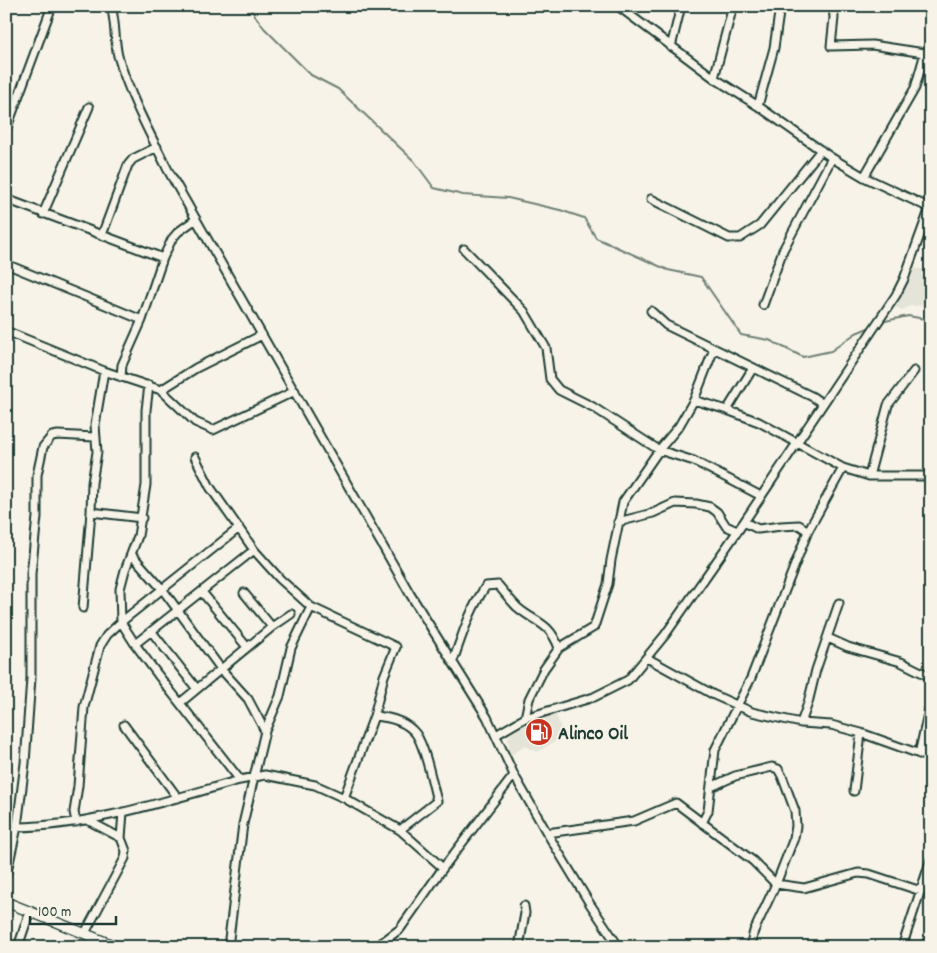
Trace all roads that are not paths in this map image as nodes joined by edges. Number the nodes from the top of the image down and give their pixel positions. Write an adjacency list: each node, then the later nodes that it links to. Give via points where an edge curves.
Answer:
1 (52, 6): 14 (street)
2 (111, 6): 15 (street, via 118,56)
3 (681, 6): 9 (street)
4 (733, 6): 11 (street)
5 (780, 6): 12 (street, via 774,48)
6 (833, 6): 10 (street, via 831,46 872,45)
7 (621, 7): 9 (street)
8 (931, 44): 10 (street)
9 (671, 47): 11 (street)
10 (928, 53): 18 (street, via 915,88)
11 (714, 78): 12 (street)
12 (758, 106): 16 (street)
13 (89, 107): 22 (street)
14 (6, 130)
15 (157, 148): 23 (street); 24 (street, via 128,165)
16 (820, 150): 17 (street); 20 (street, via 760,224 740,238 729,238)
17 (832, 158): 18 (street); 28 (street, via 783,250)
18 (864, 177): 21 (street)
19 (6, 199): 22 (street)
20 (651, 200)
21 (930, 206): 42 (street, via 896,295)
22 (43, 214): 24 (street)
23 (196, 219): 26 (street, via 172,239); 32 (street)
24 (102, 235): 26 (street)
25 (464, 249): 46 (street, via 524,311 546,348 550,379 559,390 593,407)
26 (163, 258): 30 (street)
27 (6, 264): 30 (street)
28 (763, 305)
29 (651, 311): 33 (street, via 666,325)
30 (142, 320): 37 (street, via 122,365)
31 (6, 332): 35 (street)
32 (262, 335): 39 (street, via 196,368); 40 (street)
33 (714, 349): 34 (street); 41 (street)
34 (753, 368): 42 (street); 43 (street)
35 (104, 370): 37 (street); 44 (street)
36 (914, 371): 49 (street, via 888,405)
37 (121, 376): 38 (street)
38 (150, 385): 39 (street); 53 (street)
39 (161, 390): 40 (street, via 196,422 213,430)
40 (295, 391): 77 (street, via 410,594)
41 (694, 400): 43 (street); 46 (street, via 679,426)
42 (823, 404): 45 (street)
43 (727, 410): 45 (street, via 759,422)
44 (94, 437): 52 (street, via 97,452); 105 (street, via 52,436 43,448 38,474 31,574 31,678)
45 (798, 443): 48 (street); 51 (street)
46 (659, 450): 51 (street, via 694,462); 54 (street, via 624,502)
47 (195, 457): 56 (street, via 210,487)
48 (844, 468): 49 (street); 58 (street)
49 (869, 476): 50 (street)
50 (931, 476)
51 (761, 496): 55 (street)
52 (91, 512): 53 (street); 66 (street)
53 (142, 518): 60 (street)
54 (618, 522): 57 (street, via 653,513 675,503 696,504 710,507 726,526); 75 (street, via 608,584 594,627)
55 (744, 522): 57 (street); 58 (street, via 758,530 799,525)
56 (239, 528): 59 (street); 61 (street)
57 (737, 531): 76 (street)
58 (808, 531): 83 (street)
59 (254, 550): 62 (street); 65 (street)
60 (132, 554): 61 (street); 69 (street, via 120,589)
61 (162, 590): 67 (street); 69 (street)
62 (202, 592): 67 (street); 74 (street)
63 (244, 593): 70 (street)
64 (839, 603): 72 (street)
65 (311, 607): 85 (street, via 396,647 384,676); 89 (street, via 291,648 280,696)
66 (83, 608)
67 (178, 611): 71 (street); 78 (street)
68 (291, 614): 70 (street)
69 (121, 622): 73 (street); 103 (street, via 100,646 84,707 74,812)
70 (272, 627): 74 (street)
71 (152, 632): 73 (street); 80 (street)
72 (828, 638): 79 (street, via 900,662); 87 (street)
73 (135, 644): 82 (street)
74 (247, 647): 78 (street)
75 (559, 648): 77 (street, via 554,635 517,607 498,585 486,586 468,620); 86 (street, via 529,699)
76 (647, 658): 83 (street); 86 (street, via 628,680 614,688)
77 (453, 661): 91 (street)
78 (221, 669): 80 (street); 89 (street, via 248,698)
79 (931, 677)
80 (197, 689): 82 (street)
81 (931, 700): 84 (street)
82 (180, 703): 96 (street)
83 (737, 706): 87 (street); 97 (street, via 715,750)
84 (929, 714): 92 (street)
85 (374, 716): 100 (street); 106 (street, via 402,722 416,734 437,801)
86 (525, 718): 91 (street)
87 (801, 723): 90 (street, via 831,725)
88 (124, 726): 99 (street)
89 (265, 731): 95 (street)
90 (861, 733): 92 (street); 98 (street)
91 (496, 735): 94 (street)
92 (919, 754): 93 (street)
93 (931, 758)
94 (514, 775): 107 (street); 111 (street)
95 (254, 777): 96 (street); 100 (street, via 265,775 315,785); 121 (street, via 243,824)
96 (240, 780): 99 (street)
97 (711, 787): 104 (street, via 708,811); 113 (street, via 735,776 772,767 778,769 795,811 796,826)
98 (854, 791)
99 (178, 798): 101 (street)
100 (344, 798): 106 (street)
101 (123, 812): 102 (street); 108 (street)
102 (89, 821): 103 (street); 108 (street)
103 (76, 822): 105 (street)
104 (702, 823): 107 (street, via 676,803 634,821); 113 (street, via 753,861)
105 (17, 827): 110 (street)
106 (400, 830): 111 (street)
107 (547, 833): 124 (street)
108 (121, 838): 118 (street, via 126,858)
109 (931, 859): 114 (street)
110 (8, 864): 112 (street)
111 (443, 868): 122 (street, via 400,929)
112 (6, 876)
113 (776, 884): 114 (street, via 804,888 858,873 878,876); 125 (street, via 757,923)
114 (921, 891): 126 (street)
115 (6, 902): 117 (main road)
116 (524, 906): 123 (street)
117 (30, 911): 118 (main road); 119 (street)
118 (85, 933): 120 (main road)
119 (18, 947)
120 (118, 947)
121 (228, 947)
122 (376, 947)
123 (519, 947)
124 (619, 947)
125 (750, 947)
126 (902, 947)

